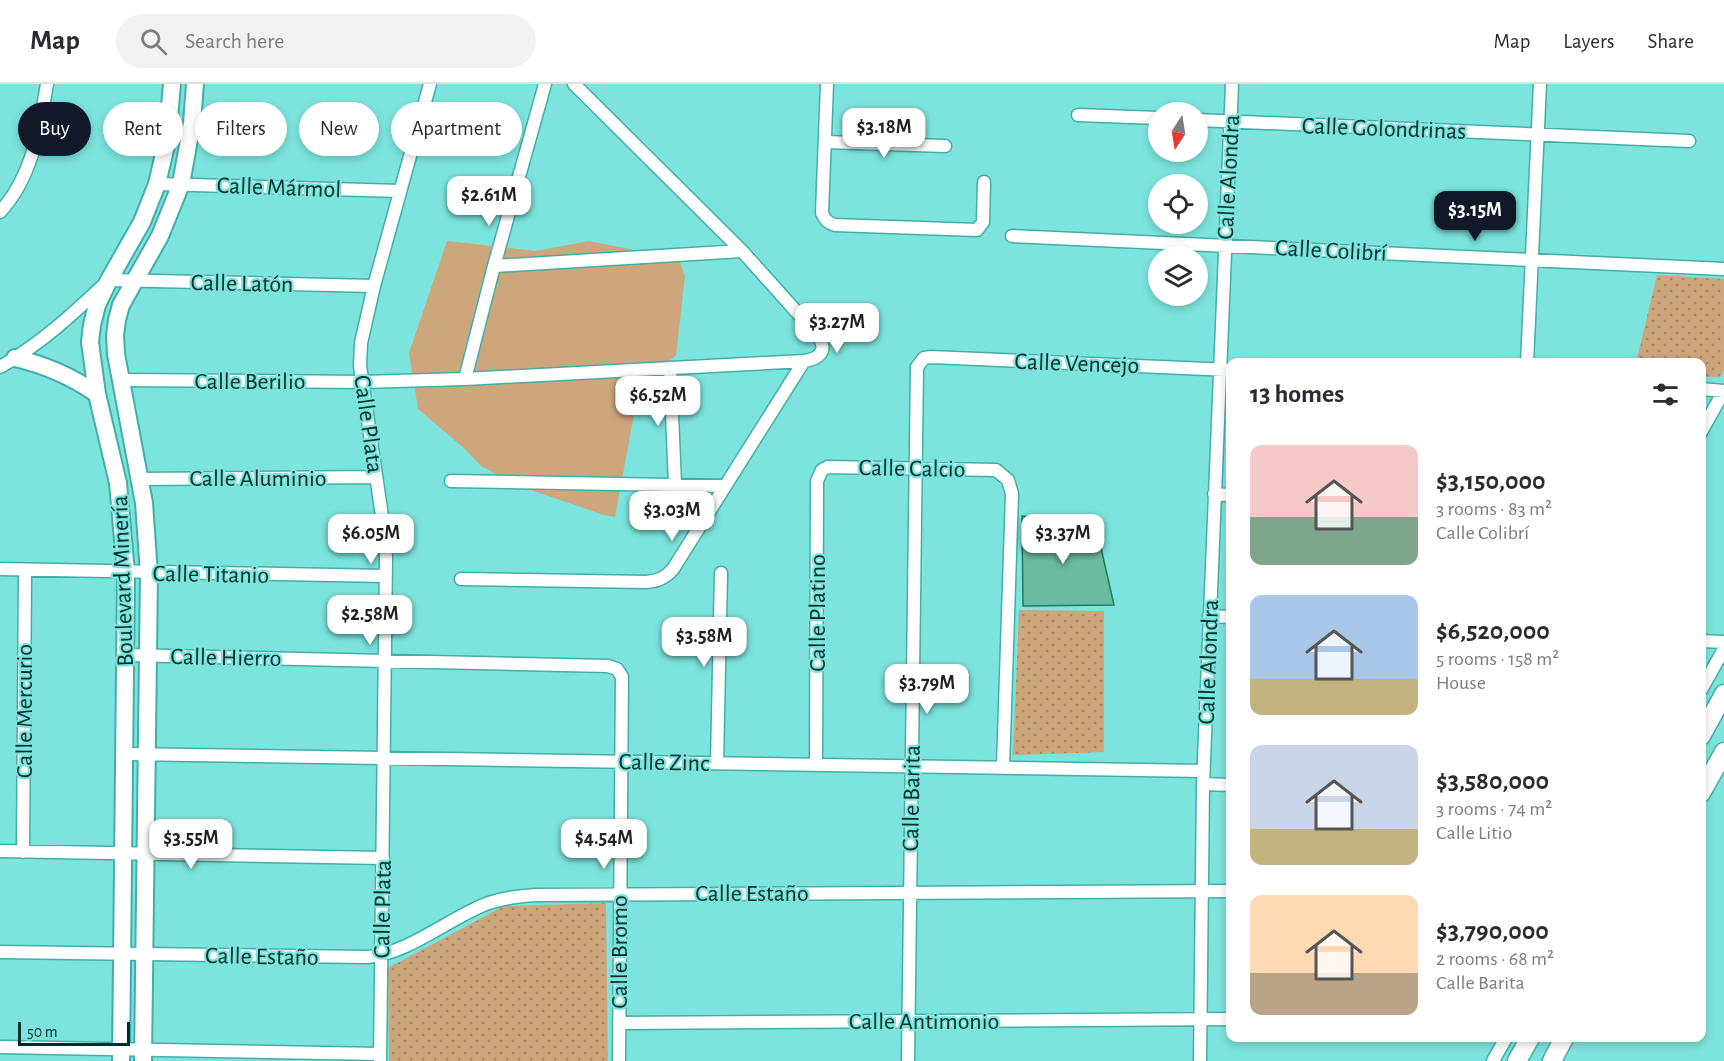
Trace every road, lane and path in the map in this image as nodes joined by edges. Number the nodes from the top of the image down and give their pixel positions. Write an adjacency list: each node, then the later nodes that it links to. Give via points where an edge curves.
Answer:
1 (47, 84): 22 (street, via 32,157)
2 (172, 84): 19 (street, Boulevard Minería, via 167,141)
3 (195, 84): 20 (street, Boulevard Minería)
4 (430, 84): 21 (street, Calle Plata)
5 (545, 84): 27 (street)
6 (574, 84): 25 (street)
7 (828, 84): 16 (street)
8 (1232, 84): 13 (street, Calle Alondra)
9 (1540, 84): 14 (street)
10 (1078, 115): 11 (street)
11 (1148, 118)
12 (1208, 121): 13 (street, Calle Golondrinas)
13 (1231, 122): 14 (street, Calle Golondrinas); 24 (street, Calle Alondra)
14 (1538, 135): 15 (street, Calle Golondrinas); 26 (street)
15 (1689, 141)
16 (825, 142): 17 (street); 18 (street, via 822,213 835,225 977,230 983,222)
17 (945, 146)
18 (984, 182)
19 (157, 184): 20 (street, Calle Mármol); 29 (street, Boulevard Minería, via 142,222)
20 (181, 184): 21 (street, Calle Mármol); 30 (street, Boulevard Minería, via 160,236)
21 (400, 191): 31 (street, Calle Plata)
22 (0, 212)
23 (1012, 236): 24 (street, Calle Colibrí)
24 (1225, 245): 26 (street, Calle Colibrí); 38 (street, Calle Alondra)
25 (742, 251): 27 (street); 35 (street, via 822,342 819,356)
26 (1532, 259): 28 (street, Calle Colibrí); 34 (street)
27 (494, 266): 39 (street)
28 (1724, 268)
29 (109, 280): 30 (street, Calle Latón); 32 (street, via 80,308); 44 (street, Boulevard Minería, via 97,305 90,342)
30 (133, 281): 31 (street, Calle Latón); 40 (street, Boulevard Minería, via 121,304 115,335)
31 (374, 286): 41 (street, Calle Plata, via 361,343)
32 (15, 358): 36 (street); 44 (street, via 58,371)
33 (924, 358): 38 (street, Calle Vencejo); 49 (street, Calle Barita, via 916,373)
34 (1527, 358)
35 (804, 361): 37 (street, Calle Berilio); 54 (street)
36 (0, 367)
37 (670, 368): 39 (street, Calle Berilio); 53 (street)
38 (1225, 369): 55 (street, Calle Alondra)
39 (465, 379): 41 (street, Calle Berilio)
40 (121, 380): 41 (street, Calle Berilio); 46 (street, Boulevard Minería)
41 (362, 382): 50 (street, Calle Plata)
42 (1706, 389): 43 (street)
43 (1724, 391): 45 (street)
44 (97, 394): 47 (street, Boulevard Minería)
45 (1706, 423)
46 (131, 432): 47 (street); 51 (street, Boulevard Minería)
47 (107, 436): 59 (street, Boulevard Minería, via 120,500)
48 (828, 467): 49 (street, Calle Calcio); 82 (street, Calle Platino, via 817,481)
49 (915, 467): 83 (street, Calle Barita); 84 (street, Calle Calcio, via 996,470 1008,480 1012,494)
50 (376, 477): 51 (street, Calle Aluminio); 62 (street, Calle Plata)
51 (140, 479): 60 (street, Boulevard Minería)
52 (451, 481): 53 (street)
53 (675, 484): 54 (street)
54 (725, 486): 63 (street, via 673,569 656,581)
55 (1214, 494): 56 (street); 64 (street, Calle Alondra)
56 (1226, 495)
57 (0, 569): 58 (street, Calle Titanio)
58 (25, 570): 59 (street, Calle Titanio); 92 (street, Calle Mercurio)
59 (126, 573): 60 (street, Calle Titanio); 69 (street, Boulevard Minería)
60 (149, 573): 62 (street, Calle Titanio); 70 (street, Boulevard Minería)
61 (721, 573): 81 (street)
62 (386, 576): 71 (street, Calle Plata)
63 (460, 579)
64 (1209, 616): 65 (street); 85 (street, Calle Alondra)
65 (1226, 617)
66 (1706, 641): 67 (street)
67 (1724, 642)
68 (1724, 649): 73 (street)
69 (126, 655): 70 (street, Calle Hierro); 77 (street, Boulevard Minería)
70 (149, 655): 71 (street, Calle Hierro); 78 (street, Boulevard Minería)
71 (385, 661): 72 (street, Calle Hierro); 79 (street, Calle Plata)
72 (613, 667): 80 (street, Calle Bromo, via 622,677)
73 (1706, 681)
74 (1724, 694): 75 (main road)
75 (1706, 727)
76 (1724, 752): 88 (main road)
77 (125, 754): 78 (street, Calle Zinc); 93 (street, Boulevard Minería)
78 (147, 754): 79 (street, Calle Zinc); 94 (street, Boulevard Minería)
79 (384, 758): 80 (street, Calle Zinc); 95 (street, Calle Plata)
80 (620, 761): 81 (street, Calle Zinc); 99 (street, Calle Bromo)
81 (717, 763): 82 (street, Calle Zinc)
82 (816, 764): 83 (street, Calle Zinc)
83 (911, 766): 84 (street, Calle Zinc); 98 (street, Calle Barita)
84 (1003, 767): 85 (street, Calle Zinc)
85 (1203, 771): 87 (street, Calle Alondra)
86 (1724, 773): 90 (main road)
87 (1203, 784): 89 (street); 96 (street, Calle Alondra)
88 (1706, 784)
89 (1226, 785)
90 (1706, 789)
91 (0, 851): 92 (street)
92 (23, 852): 93 (street)
93 (123, 853): 94 (street); 101 (street, Boulevard Minería)
94 (145, 854): 95 (street); 102 (street, Boulevard Minería)
95 (383, 858): 103 (street, Calle Plata)
96 (1201, 891): 97 (street, Calle Estaño); 98 (street, Calle Estaño); 104 (street, Calle Alondra)
97 (1226, 891)
98 (910, 892): 99 (street, Calle Estaño); 106 (street, Calle Barita)
99 (619, 894): 103 (street, Calle Estaño, via 501,899); 107 (street, Calle Bromo)
100 (0, 952): 101 (street, Calle Estaño)
101 (122, 954): 102 (street, Calle Estaño); 112 (street, Boulevard Minería)
102 (144, 955): 103 (street, Calle Estaño); 113 (street, Boulevard Minería)
103 (381, 956): 114 (street, Calle Plata)
104 (1201, 1019): 105 (street, Calle Antimonio); 106 (street, Calle Antimonio); 117 (street, Calle Alondra)
105 (1226, 1019)
106 (909, 1021): 107 (street, Calle Antimonio); 116 (street, Calle Barita)
107 (619, 1023): 115 (street, Calle Bromo)
108 (1504, 1042): 118 (street)
109 (1528, 1042): 119 (main road)
110 (1562, 1042): 120 (main road)
111 (0, 1047): 112 (street)
112 (121, 1055): 113 (street)
113 (143, 1055): 114 (street)
114 (380, 1057)
115 (619, 1061)
116 (908, 1061)
117 (1200, 1061)
118 (1493, 1061)
119 (1517, 1061)
120 (1552, 1061)

